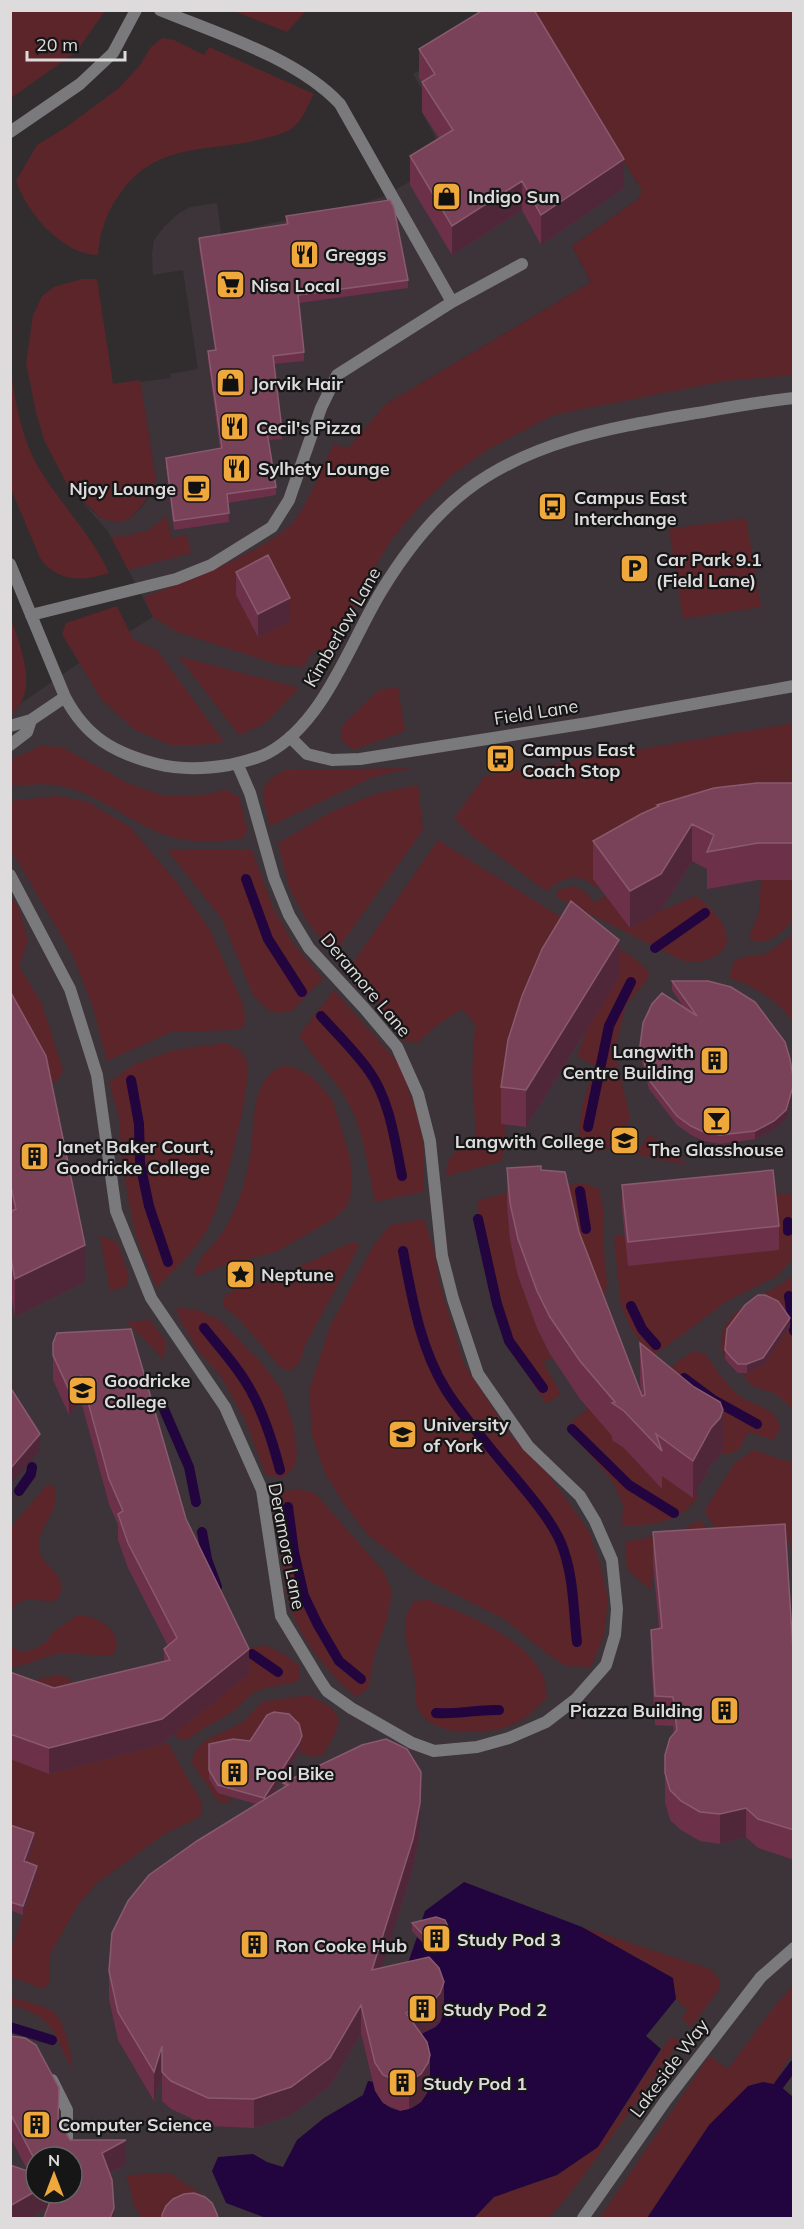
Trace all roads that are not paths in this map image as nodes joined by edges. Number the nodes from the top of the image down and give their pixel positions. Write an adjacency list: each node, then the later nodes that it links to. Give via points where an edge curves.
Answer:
1 (136, 10): 3 (street, via 113,53 80,84)
2 (160, 10): 5 (street, via 289,65 327,90 340,104)
3 (10, 132)
4 (522, 264): 5 (street)
5 (452, 302): 8 (street, via 337,375 321,408 289,500 272,526 211,565 176,579)
6 (794, 398): 13 (street, Kimberlow Lane, via 600,431 538,451 467,490 409,550 381,590 335,679)
7 (10, 564): 8 (street, Kimberlow Lane)
8 (31, 615): 10 (street, Kimberlow Lane)
9 (794, 686): 13 (street, Field Lane, via 360,759 332,760 307,754)
10 (65, 697): 11 (street); 15 (street, Kimberlow Lane, via 73,713 96,738 132,756 167,767 211,768)
11 (31, 720): 12 (street); 14 (street, via 27,732)
12 (10, 726)
13 (290, 737): 15 (street, Kimberlow Lane, via 267,754)
14 (10, 745)
15 (237, 763): 16 (street, Deramore Lane, via 250,793 273,878 289,915 309,948 397,1047 418,1094 430,1141 442,1256 478,1374 528,1446 579,1496 612,1560 617,1609 615,1635 606,1665 576,1699 546,1722 477,1748 434,1751 412,1743 351,1708 327,1691 319,1679 281,1616 262,1490 225,1407 151,1298 116,1211 97,1075 70,989)
16 (10, 875)
17 (794, 1947): 20 (street, Lakeside Way, via 760,1977)
18 (46, 2071): 19 (street, via 67,2110)
19 (67, 2138)
20 (583, 2218)

